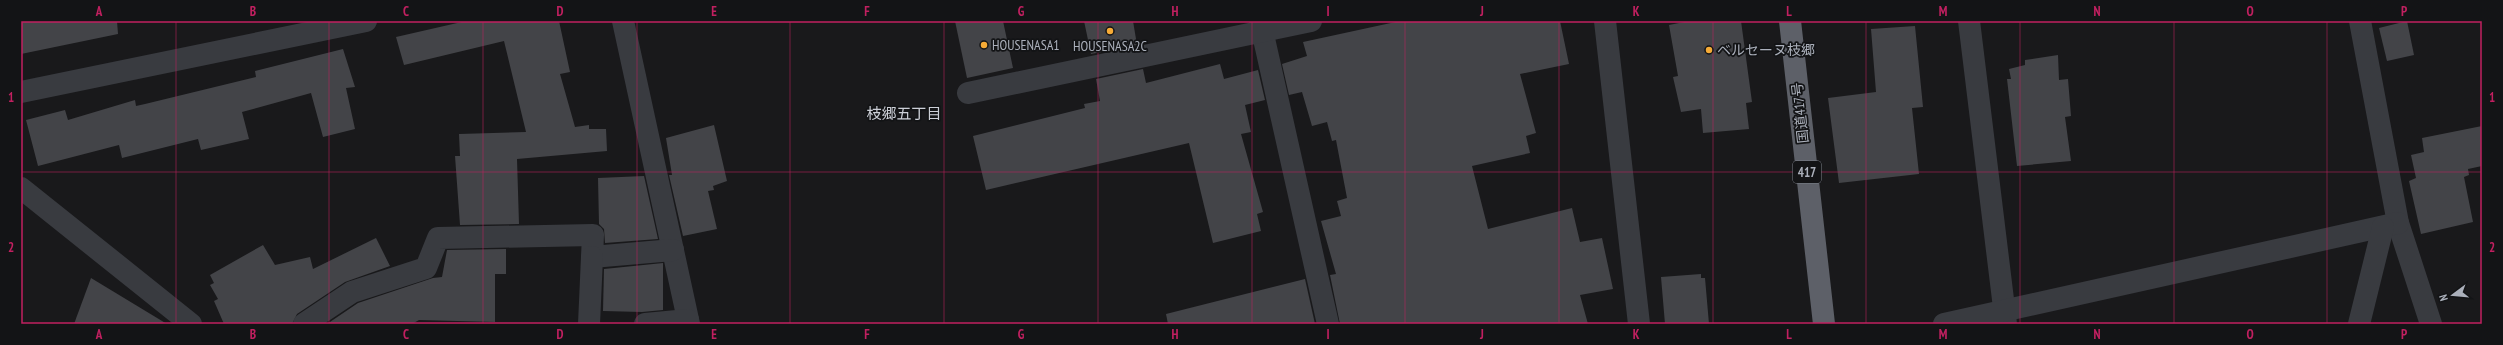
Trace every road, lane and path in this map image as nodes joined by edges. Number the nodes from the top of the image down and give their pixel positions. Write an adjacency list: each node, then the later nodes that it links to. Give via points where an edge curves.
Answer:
1 (366, 21): 9 (street)
2 (623, 21): 14 (street)
3 (1311, 21): 8 (street)
4 (1605, 21): 23 (street)
5 (1790, 21): 24 (highway, 国道417号 / 417)
6 (1969, 21): 16 (street)
7 (2360, 21): 13 (street)
8 (1261, 26): 11 (street); 22 (street)
9 (305, 28): 10 (street)
10 (21, 92)
11 (968, 93)
12 (21, 188): 18 (street)
13 (2391, 225): 16 (street); 26 (street); 27 (street)
14 (673, 250): 15 (street); 17 (street)
15 (592, 257): 19 (street, via 593,235 438,238 426,268 352,292); 20 (street)
16 (2005, 317): 25 (street)
17 (689, 322): 21 (street)
18 (190, 324)
19 (304, 324)
20 (589, 324)
21 (645, 324)
22 (1328, 324)
23 (1639, 324)
24 (1824, 324)
25 (1944, 324)
26 (2359, 324)
27 (2431, 324)

